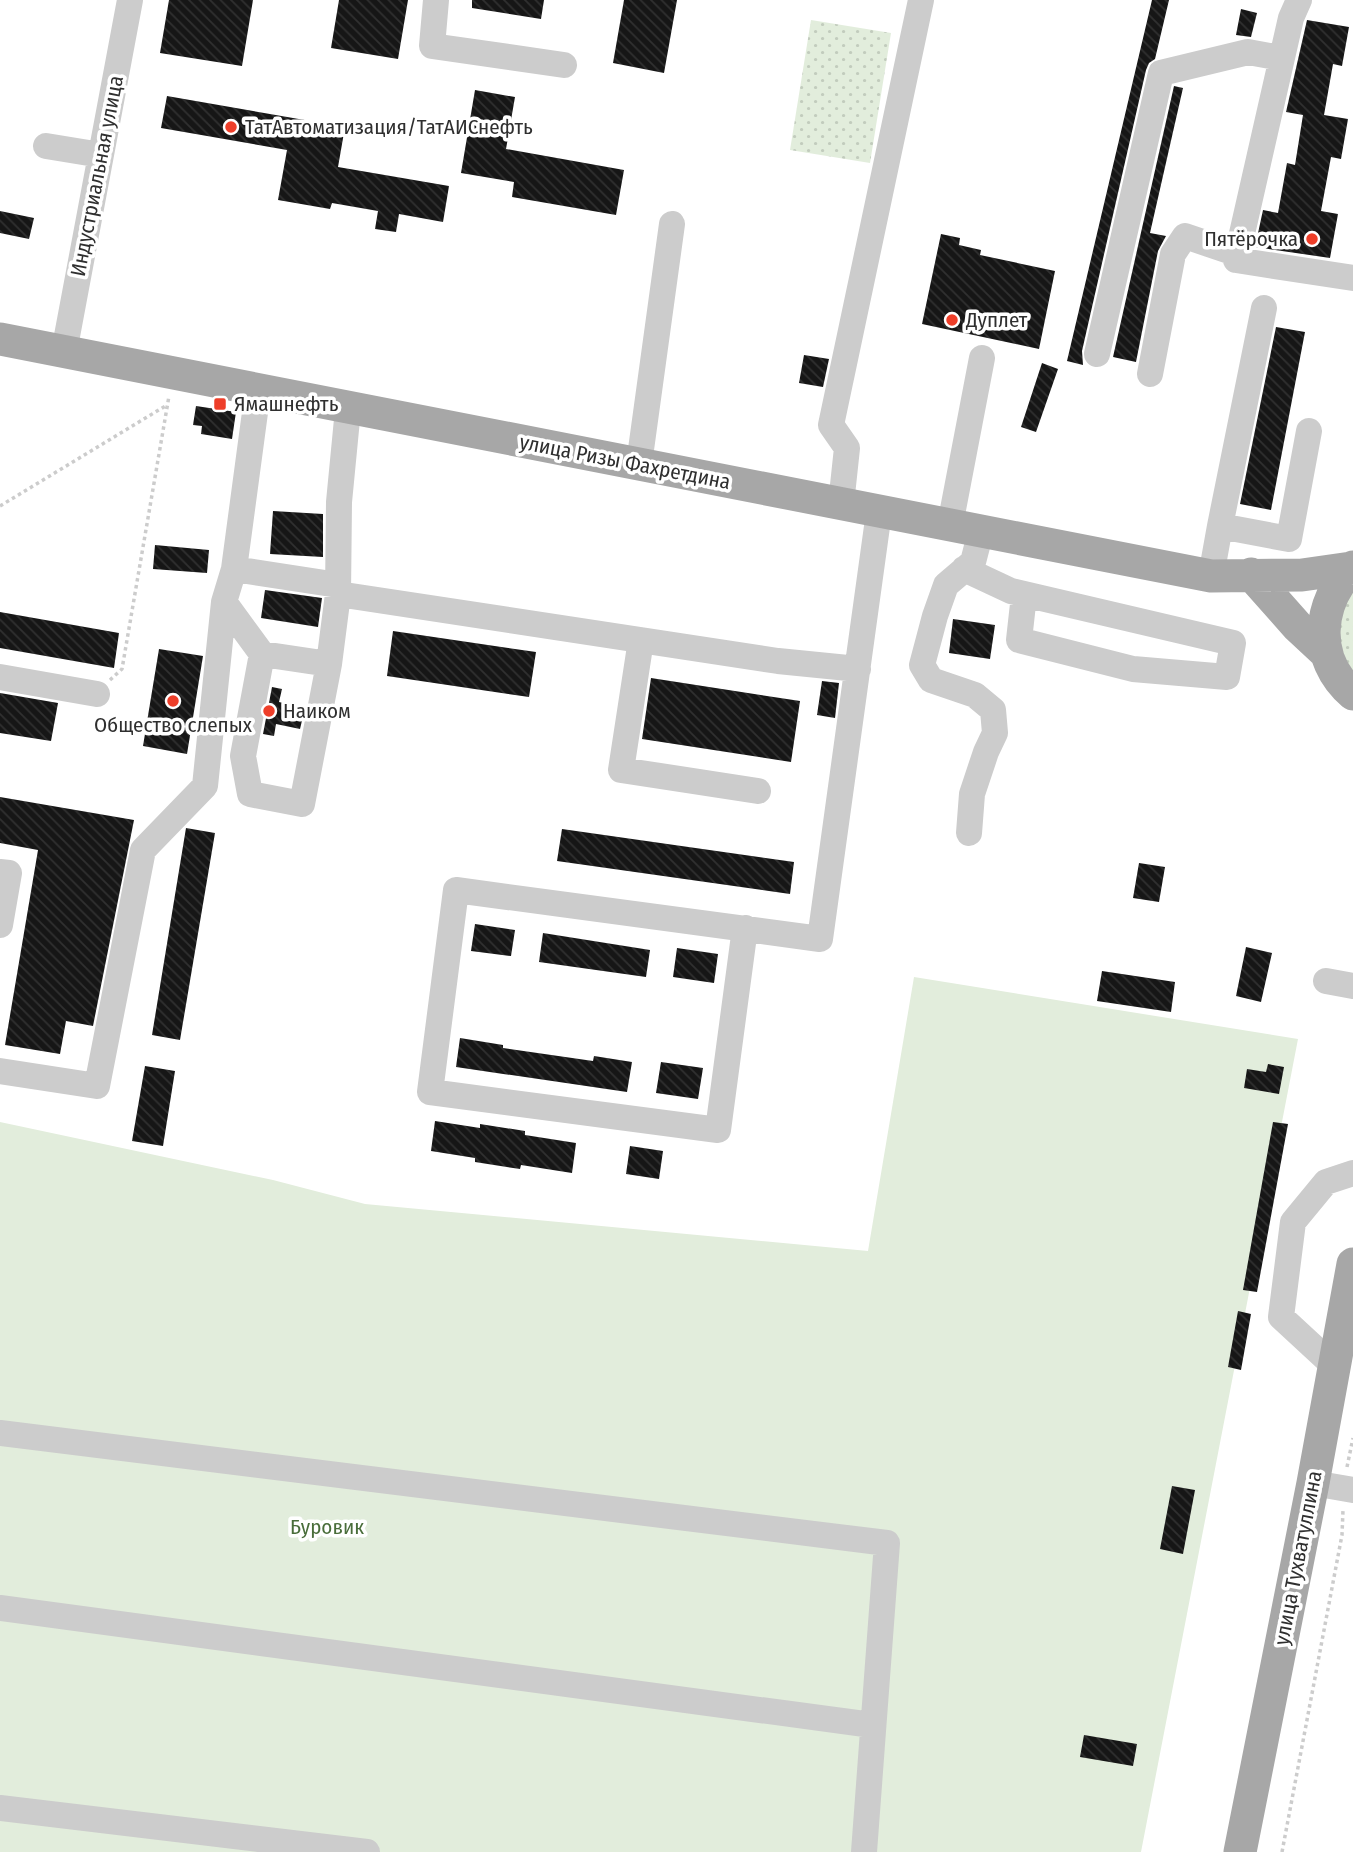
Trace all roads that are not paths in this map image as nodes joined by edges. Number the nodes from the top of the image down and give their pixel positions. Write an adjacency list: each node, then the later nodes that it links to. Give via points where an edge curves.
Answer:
1 (130, 0): 8 (street, Индустриальная улица)
2 (436, 0): 6 (street, via 432,46)
3 (921, 0): 22 (street, via 831,425 847,449)
4 (1299, 0): 5 (street)
5 (1281, 58): 10 (street); 15 (street, via 1248,51 1161,73)
6 (564, 65)
7 (46, 146): 8 (street)
8 (101, 155): 14 (street, Индустриальная улица)
9 (672, 224): 21 (street)
10 (1238, 254): 11 (street, via 1236,260); 17 (street, via 1185,236 1173,254)
11 (1353, 278)
12 (1264, 308): 24 (street)
13 (0, 339): 14 (main road, улица Ризы Фахретдина)
14 (64, 352): 18 (main road, улица Ризы Фахретдина, via 170,389)
15 (1097, 354)
16 (982, 358): 25 (street)
17 (1150, 374)
18 (258, 390): 19 (main road, улица Ризы Фахретдина); 27 (street)
19 (348, 409): 21 (main road, улица Ризы Фахретдина); 31 (street, via 339,502)
20 (1309, 431): 24 (street, via 1289,539)
21 (639, 464): 22 (main road, улица Ризы Фахретдина)
22 (841, 504): 23 (main road, улица Ризы Фахретдина)
23 (879, 512): 25 (main road, улица Ризы Фахретдина); 38 (street)
24 (1220, 526): 30 (street)
25 (966, 528): 28 (street, via 973,562); 30 (main road, улица Ризы Фахретдина)
26 (1352, 567): 29 (main road, улица Ризы Фахретдина, via 1302,575); 36 (main road, via 1327,607 1323,630)
27 (234, 569): 31 (street); 33 (street)
28 (964, 569): 32 (street); 43 (street, via 946,585 922,665 931,680 975,695 993,710 995,733 972,794)
29 (1251, 574): 30 (main road, улица Ризы Фахретдина); 36 (main road)
30 (1211, 576)
31 (338, 589): 34 (street); 37 (street)
32 (1024, 594): 32 (street, via 1233,643 1227,677 1133,669 1019,640)
33 (224, 602): 35 (street); 49 (street, via 205,786 144,850 97,1086)
34 (641, 640): 38 (street); 42 (street, via 621,770)
35 (262, 654): 37 (street); 37 (street, via 243,756 250,794 303,804)
36 (1327, 654): 41 (main road)
37 (329, 664)
38 (858, 669): 46 (street, via 820,939)
39 (0, 677): 40 (street)
40 (97, 694)
41 (1353, 694)
42 (758, 791)
43 (969, 833)
44 (0, 872): 45 (street, via 9,873)
45 (0, 925)
46 (745, 928): 46 (street, via 718,1130 430,1092 456,890)
47 (1326, 981): 48 (street)
48 (1353, 986)
49 (0, 1071)
50 (1353, 1173): 52 (street, via 1326,1182 1293,1222 1282,1306 1281,1317)
51 (1353, 1265): 52 (main road, улица Тухватуллина)
52 (1334, 1366): 54 (main road, улица Тухватуллина)
53 (0, 1433): 56 (street, via 887,1543)
54 (1336, 1487): 60 (main road, улица Тухватуллина)
55 (0, 1608): 56 (street)
56 (872, 1725): 59 (street)
57 (0, 1808): 58 (street)
58 (367, 1852)
59 (864, 1852)
60 (1240, 1852)

